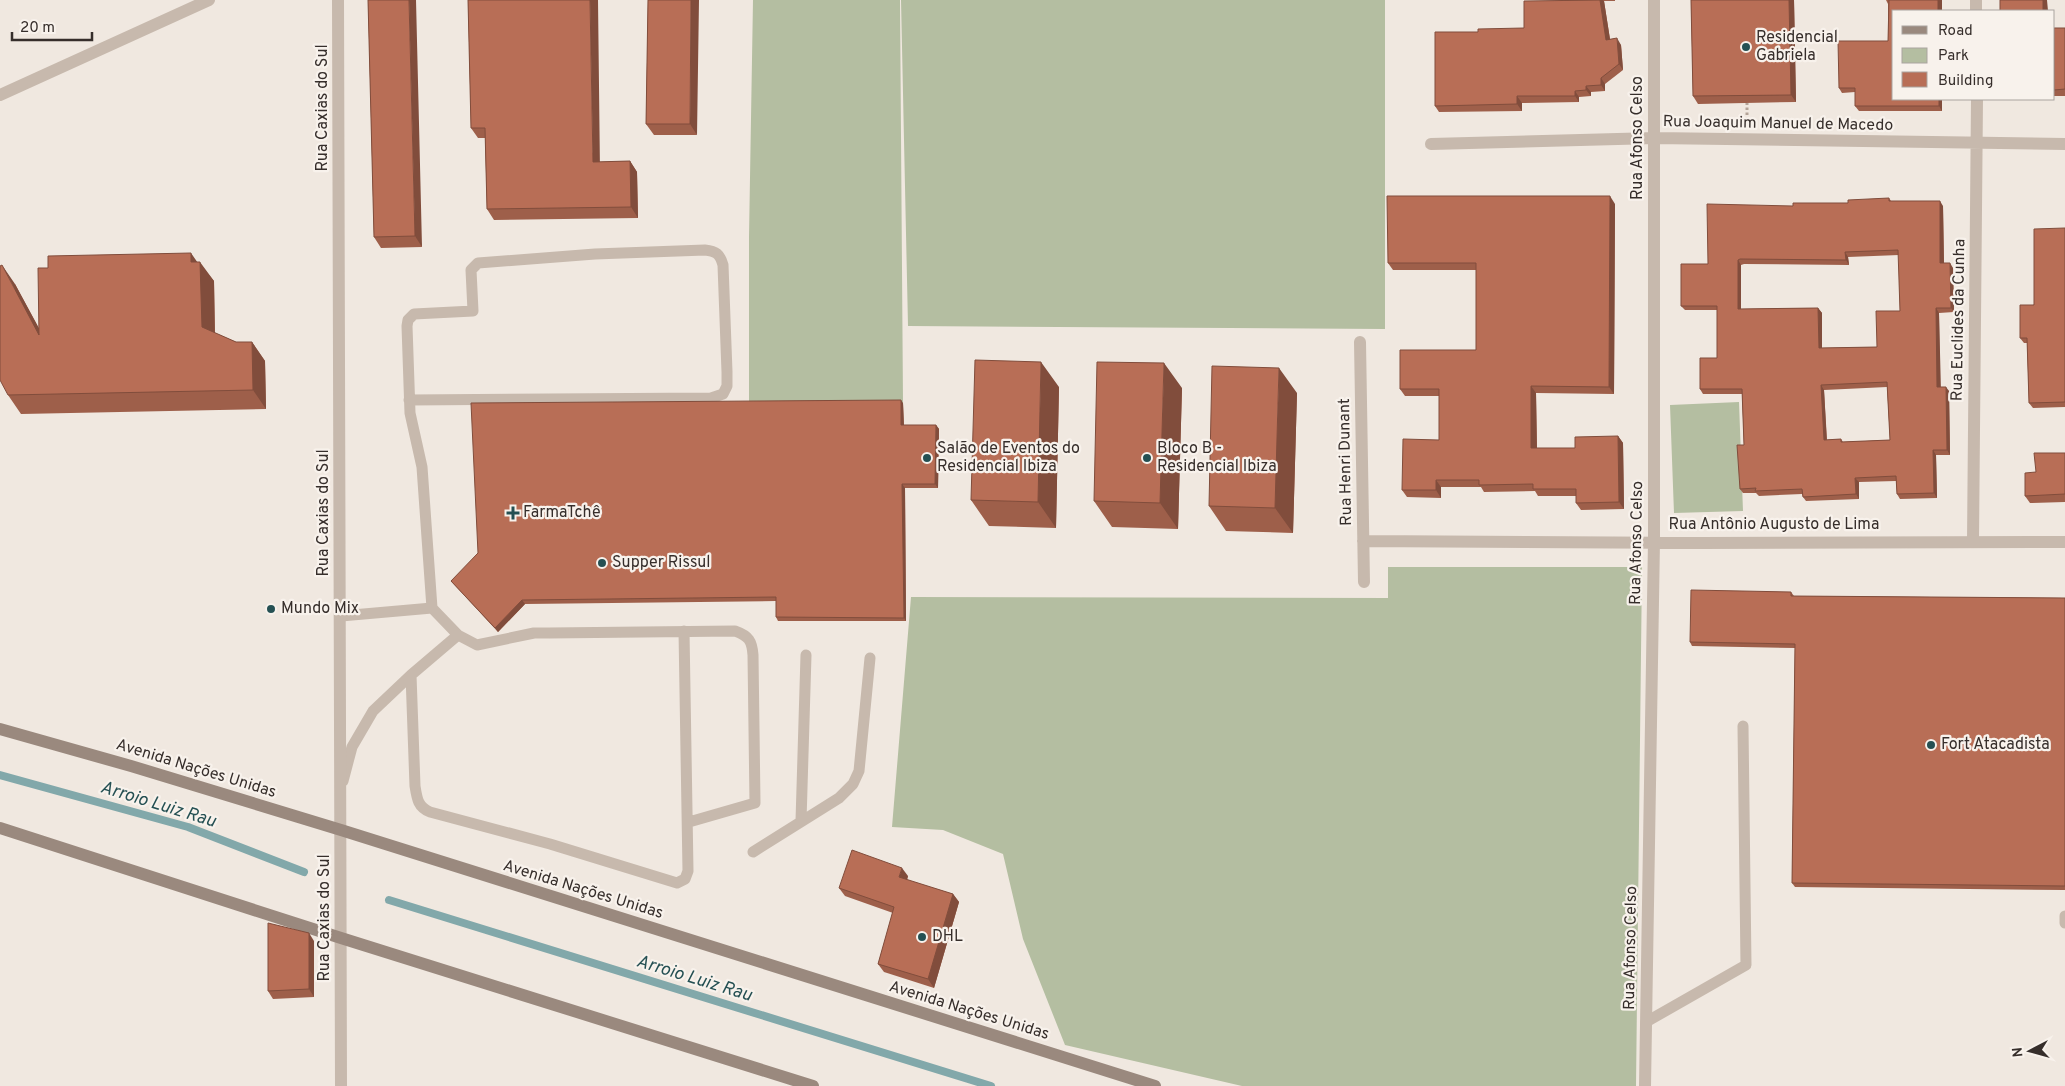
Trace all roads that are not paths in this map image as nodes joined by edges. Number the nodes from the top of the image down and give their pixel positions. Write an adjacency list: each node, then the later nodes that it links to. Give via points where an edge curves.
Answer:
1 (209, 0): 4 (street)
2 (338, 0): 18 (street, Rua Caxias do Sul)
3 (1654, 0): 6 (street, Rua Afonso Celso)
4 (0, 95)
5 (1977, 100): 8 (street, Rua Euclides da Cunha)
6 (1655, 138): 7 (street, Rua Joaquim Manuel de Macedo); 8 (street, Rua Joaquim Manuel de Macedo); 13 (street, Rua Afonso Celso)
7 (1431, 144)
8 (1977, 144): 9 (street, Rua Joaquim Manuel de Macedo); 14 (street, Rua Euclides da Cunha)
9 (2065, 144)
10 (1360, 342): 12 (street, Rua Henri Dunant)
11 (409, 400): 11 (lane, via 711,398 722,394 727,386 727,372 721,257 711,250 696,250 586,254 474,264 471,270 472,311 419,313 408,320); 17 (lane, via 422,467)
12 (1363, 541): 13 (street, Rua Antônio Augusto de Lima); 16 (street, Rua Henri Dunant)
13 (1654, 541): 14 (street, Rua Antônio Augusto de Lima); 35 (street, Rua Afonso Celso)
14 (1973, 541): 15 (street, Rua Antônio Augusto de Lima)
15 (2065, 542)
16 (1364, 582)
17 (432, 608): 18 (lane); 20 (lane)
18 (340, 616): 26 (street, Rua Caxias do Sul)
19 (684, 631): 20 (lane, via 534,634 477,645); 27 (lane); 27 (lane, via 736,631 750,639 755,723 755,803)
20 (458, 635): 23 (lane)
21 (806, 655): 28 (lane)
22 (870, 658): 28 (lane, via 859,771 854,784 839,798)
23 (411, 675): 26 (lane, via 373,711 352,747); 27 (lane, via 415,786 422,809 677,883 685,879 688,871)
24 (1744, 726): 35 (lane, via 1746,964)
25 (0, 729): 30 (main road, Avenida Nações Unidas)
26 (341, 787): 30 (street, Rua Caxias do Sul)
27 (688, 822)
28 (801, 822): 31 (lane)
29 (0, 828): 34 (main road)
30 (341, 830): 34 (street, Rua Caxias do Sul); 38 (main road, Avenida Nações Unidas)
31 (753, 852)
32 (2065, 916): 33 (lane)
33 (2065, 923)
34 (341, 938): 36 (street, Rua Caxias do Sul); 37 (main road)
35 (1646, 1022): 39 (street, Rua Afonso Celso)
36 (341, 1086)
37 (813, 1086)
38 (1154, 1086)
39 (1645, 1086)

